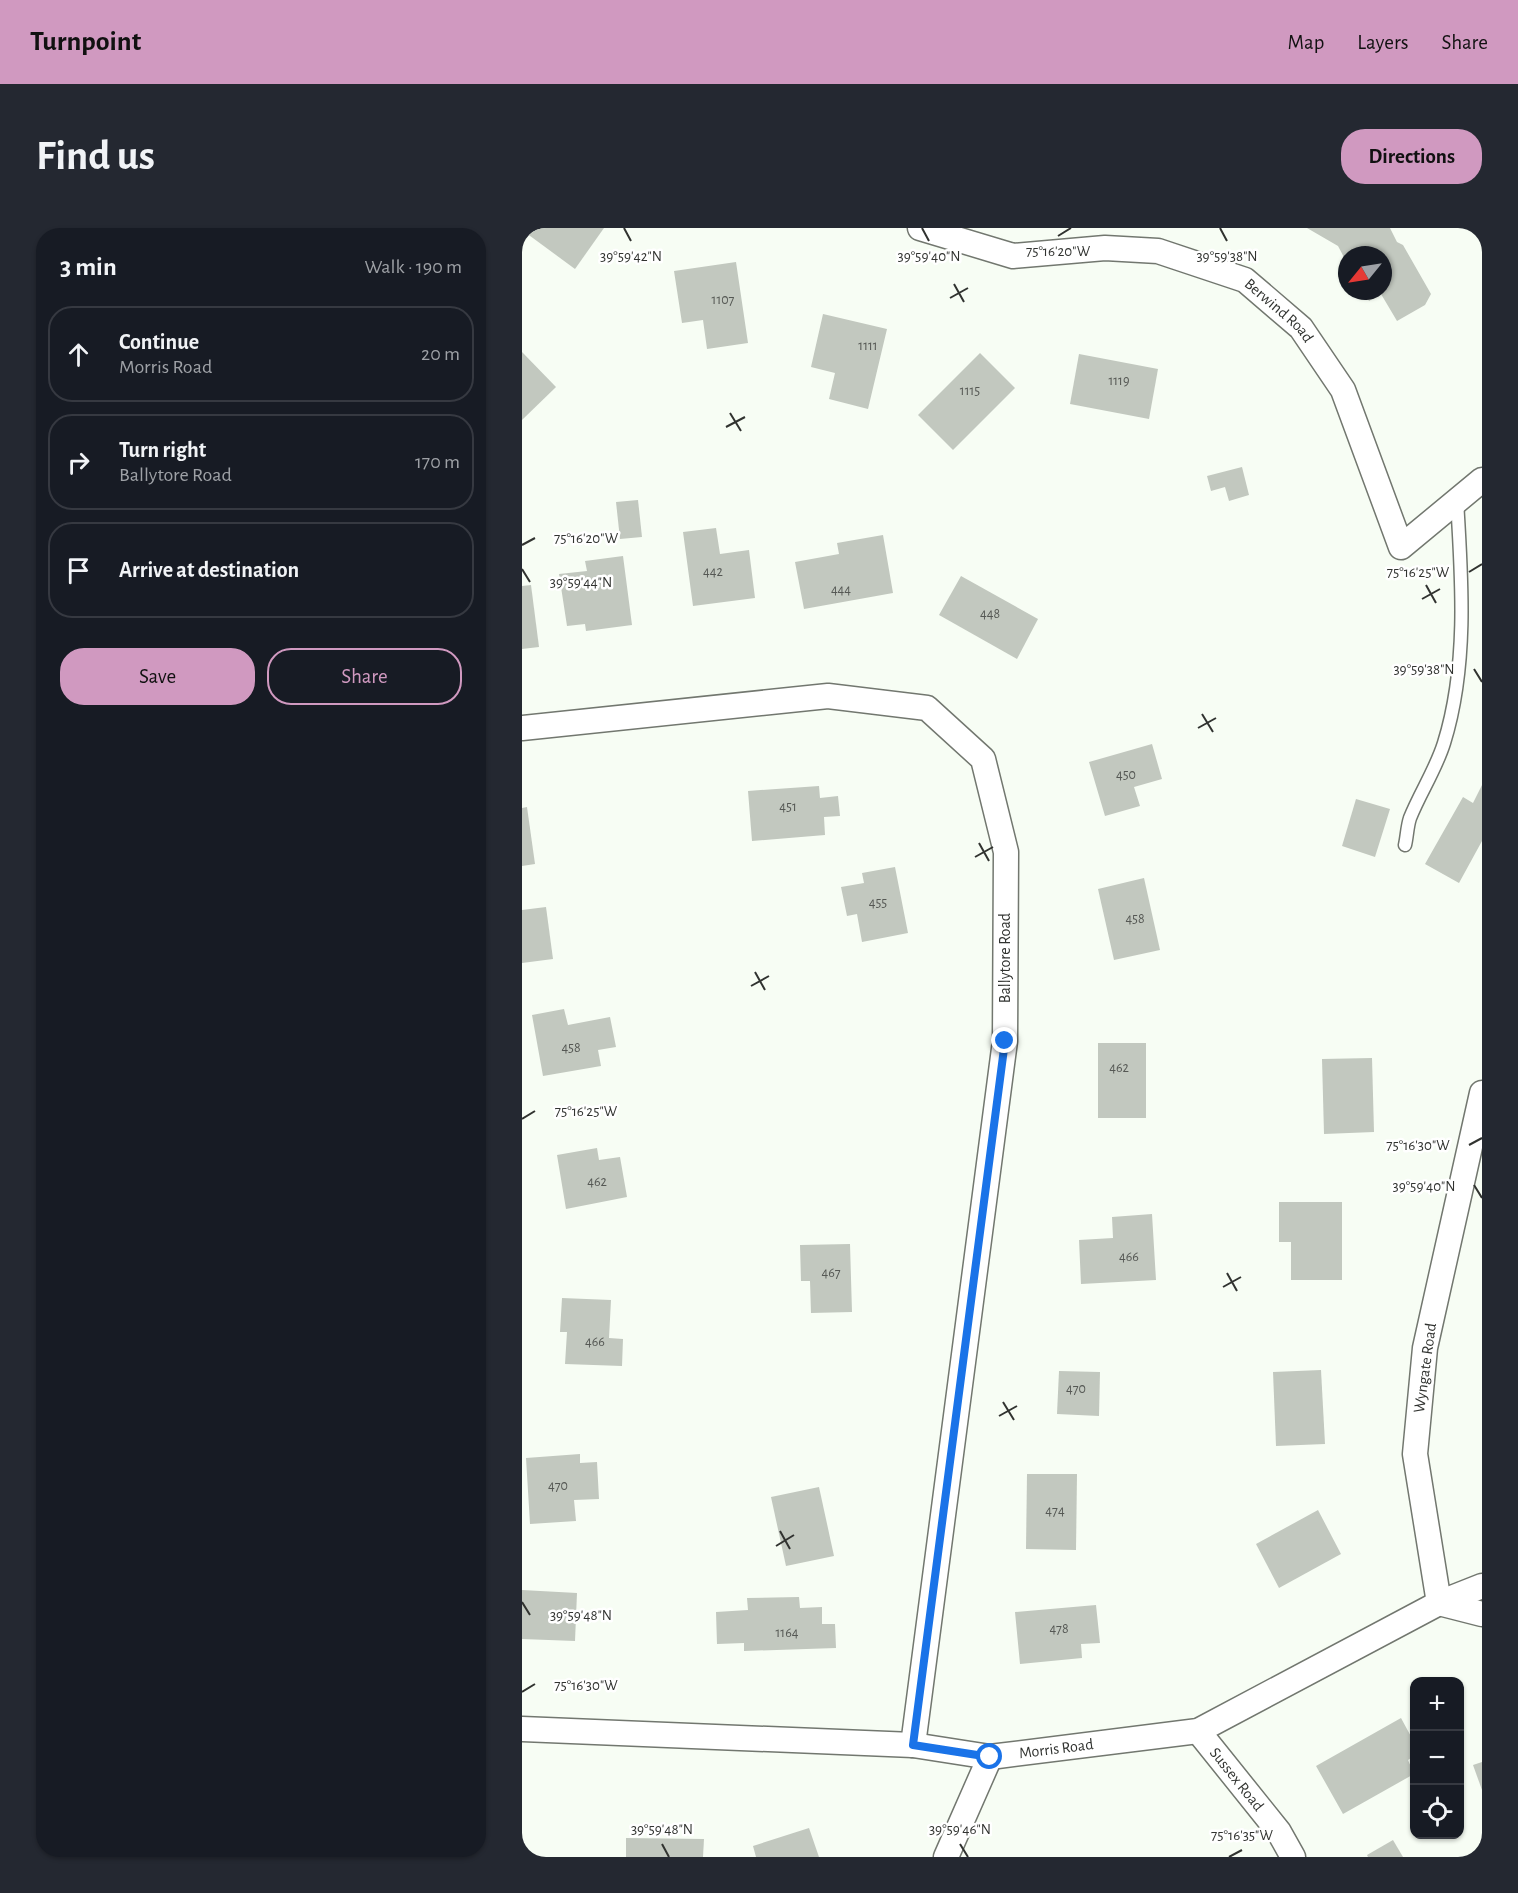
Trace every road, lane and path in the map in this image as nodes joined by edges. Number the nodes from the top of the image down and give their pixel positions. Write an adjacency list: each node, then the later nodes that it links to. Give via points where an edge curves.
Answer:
1 (920, 228): 3 (street, Berwind Road, via 1013,256 1105,248 1158,251 1245,280 1301,328 1343,390 1401,547)
2 (1482, 480): 3 (street)
3 (1457, 501): 5 (lane, via 1461,560 1455,699 1444,744 1409,820)
4 (522, 728): 12 (street, Ballytore Road, via 828,696 927,708 983,759 1006,852 1005,1041)
5 (1405, 845)
6 (1482, 1093): 8 (street, Wyngate Road, via 1425,1348 1415,1454)
7 (1482, 1586): 8 (street, Morris Road)
8 (1439, 1603): 9 (street); 11 (street, Morris Road)
9 (1482, 1614)
10 (522, 1730): 12 (street, Morris Road)
11 (1198, 1731): 13 (street, Morris Road); 15 (street, Sussex Road, via 1279,1832)
12 (913, 1745): 13 (street, Morris Road)
13 (990, 1757): 14 (street)
14 (946, 1857)
15 (1293, 1857)

